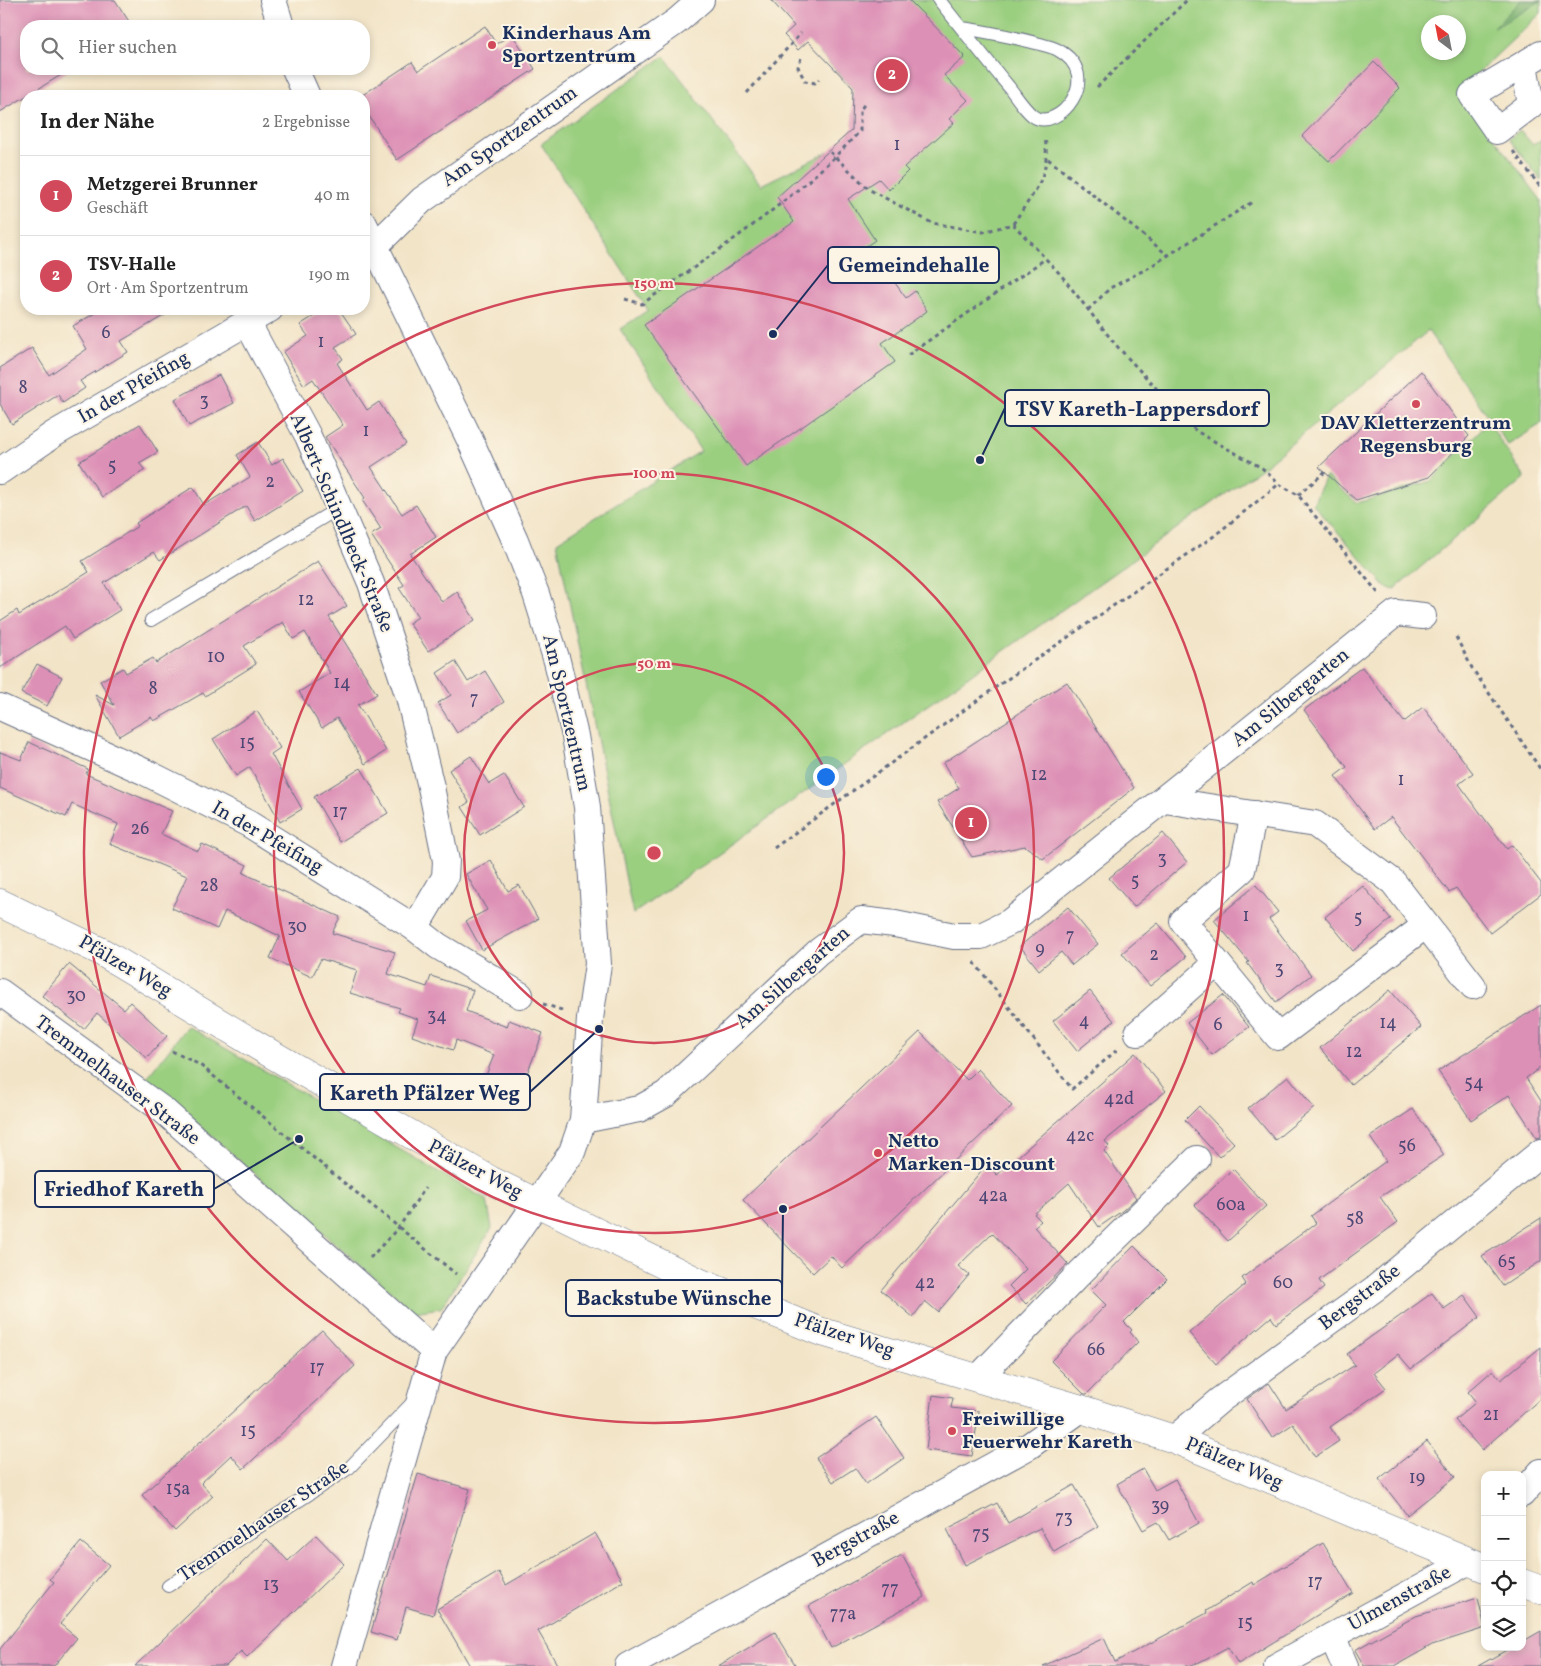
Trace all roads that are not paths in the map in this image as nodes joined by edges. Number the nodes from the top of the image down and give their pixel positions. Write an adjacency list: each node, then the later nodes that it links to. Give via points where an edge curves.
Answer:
1 (273, 0): 4 (street)
2 (701, 0): 9 (street, Am Sportzentrum, via 677,21)
3 (939, 0): 5 (lane)
4 (279, 20)
5 (962, 28): 5 (lane, via 1033,116 1043,120 1052,118 1074,99 1080,83 1073,63 1058,50 1008,35)
6 (1533, 59): 6 (street, via 1472,95 1497,131 1531,105)
7 (298, 75): 8 (street)
8 (304, 90)
9 (370, 239)
10 (370, 247): 28 (street, Am Sportzentrum, via 470,440 515,540 560,670 587,807 598,964 590,1019)
11 (259, 315): 12 (street, In der Pfeifing)
12 (247, 322): 13 (street, In der Pfeifing, via 54,434); 14 (street, Albert-Schindlbeck-Straße, via 308,436)
13 (0, 471)
14 (339, 508): 16 (lane); 22 (street, Albert-Schindlbeck-Straße, via 370,583 408,697 446,860 445,877)
15 (1423, 616): 18 (street, Am Silbergarten, via 1396,613)
16 (151, 620)
17 (0, 707): 22 (street, In der Pfeifing, via 146,772 249,824)
18 (1164, 800): 19 (street); 28 (street, Am Silbergarten, via 1010,922 981,936 954,936 861,920 818,952 666,1094 639,1109)
19 (1254, 814): 21 (street, via 1315,824 1393,882); 23 (street, via 1242,870 1183,921)
20 (0, 903): 31 (street, Pfälzer Weg, via 100,951 430,1146)
21 (1426, 925): 23 (street, via 1278,1037); 24 (street)
22 (415, 928): 26 (street, In der Pfeifing, via 438,946)
23 (1217, 963): 27 (street)
24 (1473, 986)
25 (0, 992): 32 (street, Tremmelhauser Straße, via 163,1110)
26 (520, 995)
27 (1138, 1033)
28 (583, 1120): 31 (street, Am Sportzentrum, via 572,1152)
29 (1541, 1152): 36 (street, Bergstraße, via 1378,1287 1220,1400)
30 (1197, 1159): 33 (street)
31 (535, 1202): 32 (street, Tremmelhauser Straße); 33 (street, Pfälzer Weg, via 702,1283 819,1331)
32 (434, 1351): 34 (street, Tremmelhauser Straße)
33 (978, 1378): 35 (street, Pfälzer Weg)
34 (422, 1393): 41 (lane, Tremmelhauser Straße, via 349,1468); 44 (street, Tremmelhauser Straße)
35 (1082, 1408): 36 (street, Pfälzer Weg); 45 (street, Bergstraße, via 1028,1446)
36 (1174, 1439): 39 (street, Pfälzer Weg)
37 (1541, 1472): 38 (street)
38 (1526, 1489)
39 (1477, 1565): 43 (street, Ulmenstraße)
40 (1526, 1584): 42 (street)
41 (168, 1586)
42 (1541, 1590)
43 (1332, 1636): 46 (street, Ulmenstraße); 47 (street, Ulmenstraße)
44 (344, 1666)
45 (628, 1666)
46 (1277, 1666)
47 (1345, 1666)

